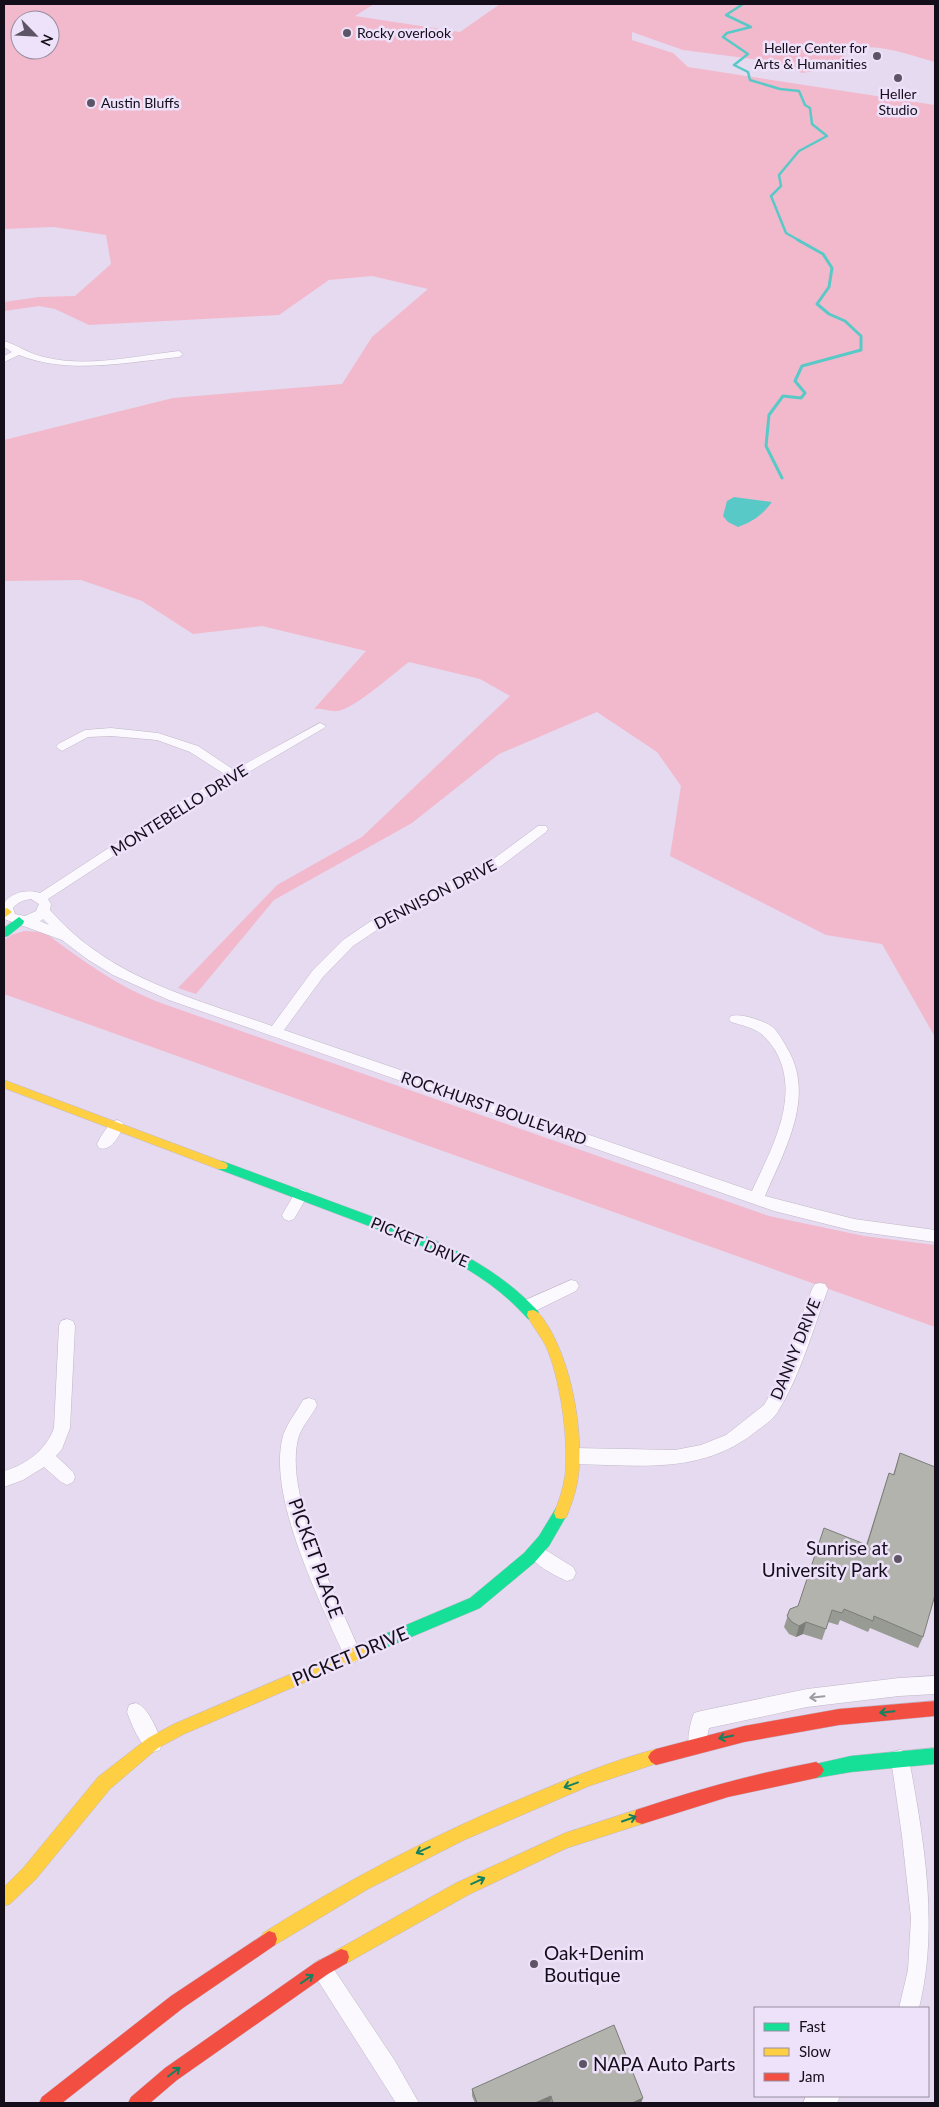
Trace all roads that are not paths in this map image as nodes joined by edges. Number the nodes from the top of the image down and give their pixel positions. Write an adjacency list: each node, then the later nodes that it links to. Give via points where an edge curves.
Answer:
1 (4, 344): 2 (street)
2 (18, 352): 3 (street, via 48,360 79,362); 4 (street)
3 (179, 354)
4 (4, 359)
5 (320, 726): 7 (street, MONTEBELLO DRIVE)
6 (62, 747): 7 (street, via 85,734 111,732 158,737 194,749)
7 (233, 775): 11 (street, MONTEBELLO DRIVE)
8 (542, 829): 17 (street, DENNISON DRIVE, via 507,857 384,918 347,944 327,964)
9 (4, 892): 10 (street)
10 (20, 896): 11 (street, via 32,895); 12 (street)
11 (42, 904): 13 (street, via 37,917); 15 (street, ROCKHURST BOULEVARD)
12 (5, 910): 13 (street, via 13,919)
13 (23, 920): 14 (main road); 15 (street, ROCKHURST BOULEVARD)
14 (4, 932)
15 (67, 937): 17 (street, ROCKHURST BOULEVARD, via 132,980)
16 (736, 1018): 22 (street, via 766,1030 783,1050 794,1080 790,1114)
17 (275, 1032): 22 (street, ROCKHURST BOULEVARD)
18 (4, 1084): 19 (main road, PICKET DRIVE)
19 (117, 1126): 20 (street); 21 (main road, PICKET DRIVE)
20 (104, 1144)
21 (302, 1196): 23 (street); 27 (main road, PICKET DRIVE, via 450,1252 490,1274)
22 (756, 1199): 24 (street, ROCKHURST BOULEVARD, via 810,1216)
23 (290, 1215)
24 (935, 1236)
25 (571, 1286): 27 (street)
26 (820, 1289): 30 (street, DANNY DRIVE, via 782,1388 770,1410 732,1440 675,1458)
27 (527, 1307): 30 (main road, PICKET DRIVE, via 541,1325 561,1366)
28 (67, 1326): 31 (street, via 62,1428 56,1444)
29 (309, 1406): 36 (street, PICKET PLACE, via 290,1439 288,1467 292,1497)
30 (574, 1456): 34 (main road, PICKET DRIVE, via 572,1482 564,1506)
31 (45, 1457): 32 (street); 33 (street, via 17,1475)
32 (67, 1477)
33 (4, 1479)
34 (536, 1552): 35 (street); 36 (main road, PICKET DRIVE, via 513,1575 475,1602)
35 (567, 1573)
36 (352, 1654): 40 (main road, PICKET DRIVE)
37 (935, 1685): 41 (street, one-way to 41, via 807,1698 701,1720)
38 (935, 1708): 41 (main road, one-way to 41, via 798,1722)
39 (136, 1712): 40 (street)
40 (153, 1743): 44 (main road, PICKET DRIVE, via 104,1783 30,1873)
41 (697, 1744): 48 (main road, one-way to 48, via 613,1769 530,1800 398,1862 303,1917 220,1971)
42 (935, 1756): 43 (main road)
43 (900, 1759): 45 (main road, one-way to 43, via 462,1889 564,1840 704,1795 779,1776); 46 (street, via 922,1916 922,1950)
44 (4, 1898)
45 (322, 1968): 49 (main road, one-way to 45, via 171,2074); 50 (street)
46 (909, 2007)
47 (827, 2097): 51 (street)
48 (48, 2103)
49 (137, 2103)
50 (408, 2103)
51 (814, 2103)

